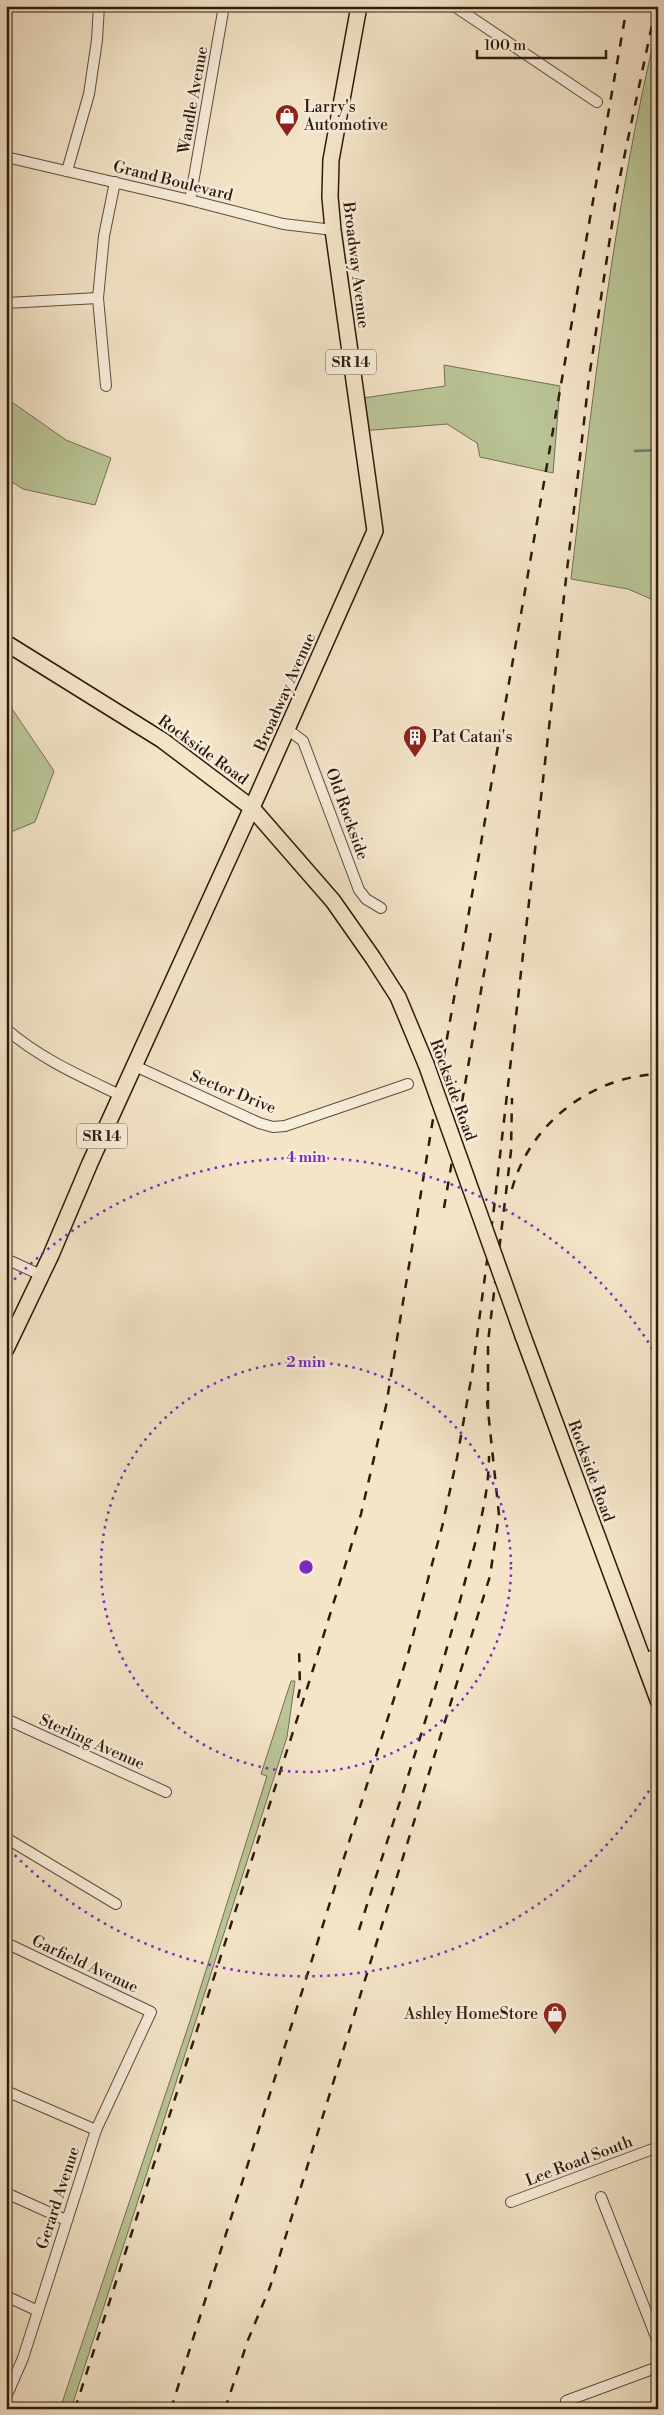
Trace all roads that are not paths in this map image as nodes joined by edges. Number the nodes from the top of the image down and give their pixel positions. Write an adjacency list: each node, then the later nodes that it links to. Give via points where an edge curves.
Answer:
1 (99, 6): 7 (street, via 89,94)
2 (224, 6): 9 (street, Wandle Avenue)
3 (359, 6): 10 (main road, Broadway Avenue / SR 14, via 332,160 330,197)
4 (454, 6): 5 (street)
5 (597, 102)
6 (6, 157): 7 (street, Grand Boulevard)
7 (67, 171): 8 (street, Grand Boulevard)
8 (115, 182): 9 (street, Grand Boulevard); 11 (street, via 104,236)
9 (190, 200): 10 (street, Grand Boulevard, via 283,224)
10 (333, 230): 15 (main road, Broadway Avenue / SR 14, via 375,531)
11 (98, 298): 12 (street); 13 (street)
12 (6, 303)
13 (106, 386)
14 (6, 643): 16 (main road, Rockside Road, via 162,740)
15 (287, 729): 16 (main road, Broadway Avenue / SR 14); 17 (street, Old Rockside, via 303,741 359,890)
16 (252, 808): 19 (main road, Broadway Avenue / SR 14); 26 (main road, Rockside Road, bridge, via 333,901 398,997 426,1064)
17 (380, 908)
18 (6, 1029): 21 (street, via 54,1063)
19 (135, 1066): 20 (street, Sector Drive, via 273,1127 285,1126); 21 (main road, Broadway Avenue / SR 14)
20 (408, 1084)
21 (120, 1095): 23 (main road, Broadway Avenue / SR 14)
22 (6, 1259): 23 (street)
23 (41, 1275): 24 (main road, Broadway Avenue / SR 14)
24 (6, 1349)
25 (658, 1653): 26 (street)
26 (643, 1660): 27 (main road, Rockside Road)
27 (658, 1700)
28 (6, 1719): 29 (street, Sterling Avenue)
29 (166, 1792)
30 (6, 1838): 31 (street)
31 (116, 1904)
32 (6, 1943): 33 (street, Garfield Avenue)
33 (151, 2012): 35 (street, Gerard Avenue)
34 (6, 2091): 35 (street)
35 (96, 2130): 40 (street, Gerard Avenue)
36 (658, 2147): 39 (street, Lee Road South)
37 (6, 2193): 40 (street)
38 (601, 2197): 43 (street)
39 (511, 2202)
40 (66, 2220): 42 (street, Gerard Avenue)
41 (6, 2296): 42 (street)
42 (38, 2311): 45 (street, Gerard Avenue)
43 (658, 2342)
44 (658, 2367): 46 (street)
45 (6, 2397)
46 (568, 2405)

